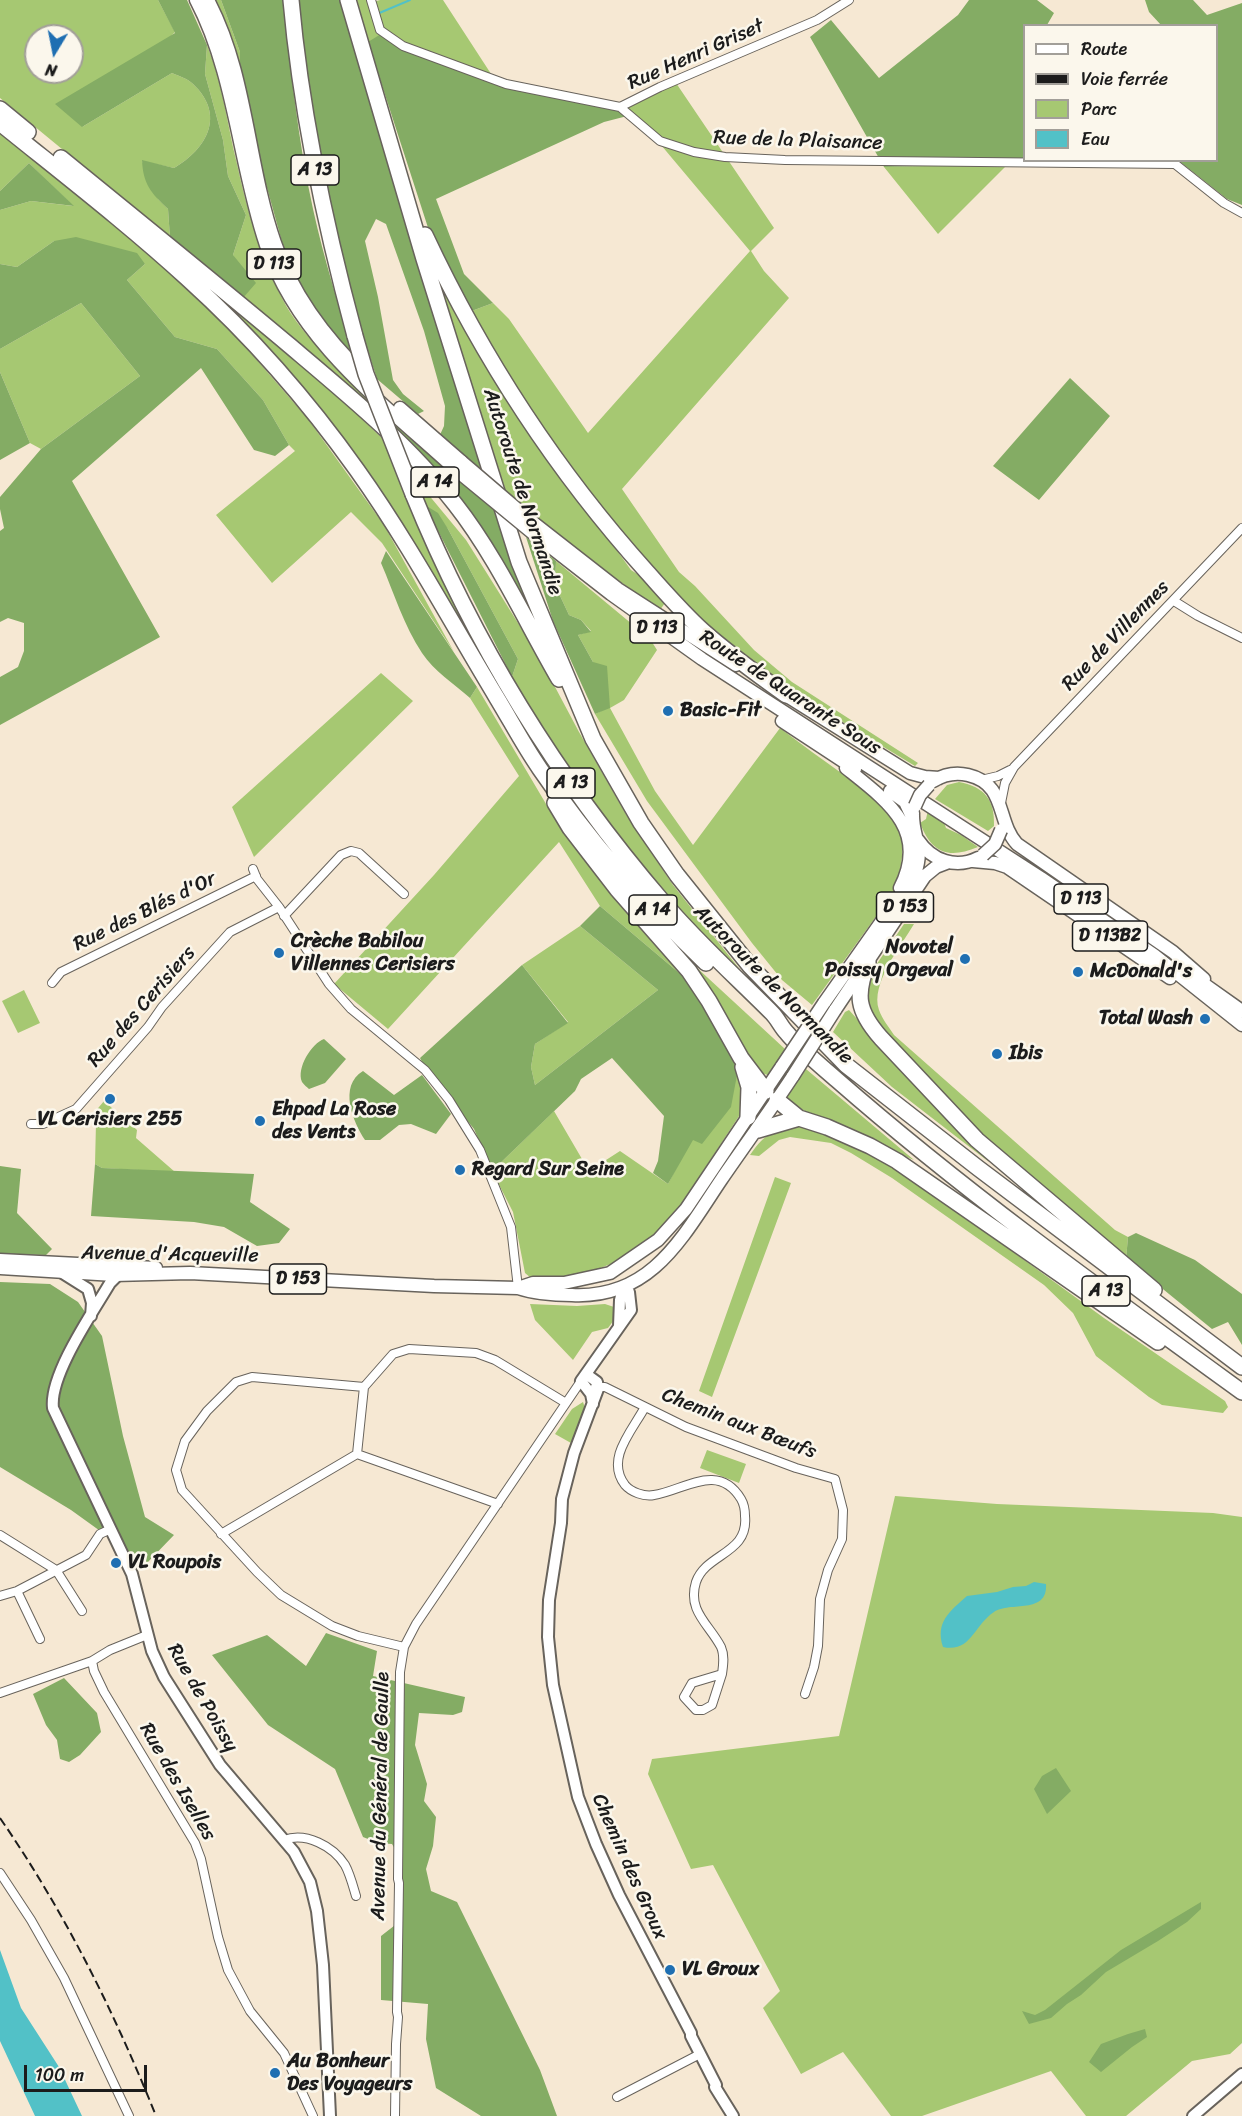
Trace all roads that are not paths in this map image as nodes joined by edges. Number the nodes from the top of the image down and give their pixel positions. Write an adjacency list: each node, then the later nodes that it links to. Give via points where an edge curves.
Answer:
1 (196, 0): 13 (main road, Route de Quarante Sous / D 113, via 221,63 266,246 290,298 337,361)
2 (208, 0): 13 (main road, Route de Quarante Sous / D 113, via 233,60 267,217 292,284 337,348)
3 (291, 0): 39 (highway, Autoroute de Normandie / A 13, bridge, via 310,144 355,336 413,494 456,591 512,693 562,771 662,901 775,1016)
4 (348, 0): 11 (highway, Autoroute de Normandie / A 13)
5 (371, 0): 7 (street, Rue de la Plaisance, via 380,30 403,46 506,84)
6 (849, 0): 7 (street, Rue Henri Griset, via 817,20)
7 (620, 107): 12 (street, Rue de la Plaisance, via 660,141 725,157 1175,164)
8 (0, 109): 10 (highway, A 14)
9 (0, 123): 10 (highway, A 14)
10 (39, 148): 20 (highway, A 14, via 211,279 399,443 455,504 480,541); 23 (highway, A 14, via 188,279 293,389 357,470 385,513)
11 (406, 194): 19 (highway, via 486,352 576,486 633,556 702,630); 20 (highway, Autoroute de Normandie / A 13, via 519,562)
12 (1242, 213)
13 (458, 466): 15 (main road, Route de Quarante Sous / D 113, bridge); 16 (main road, Route de Quarante Sous / D 113, bridge)
14 (1242, 528): 17 (street, Rue de Villennes)
15 (546, 544): 21 (main road, via 597,591 661,640); 38 (main road, Route de Quarante Sous / D 113, via 702,659 1154,955)
16 (618, 589): 19 (main road, via 701,645); 37 (main road, Route de Quarante Sous / D 113, via 706,654 1045,874)
17 (1174, 601): 18 (street); 22 (street, Rue de Villennes)
18 (1242, 638)
19 (786, 695): 25 (main road, via 910,773)
20 (593, 739): 58 (highway, Autoroute de Normandie / A 13, via 641,823 677,875 750,966 846,1065)
21 (819, 746): 27 (main road, via 899,797); 34 (main road, via 887,801 905,829 907,867)
22 (1014, 767): 24 (street, Rue de Villennes, via 1003,775); 26 (street, Rue de Villennes, via 1005,783)
23 (539, 768): 39 (highway, A 14, via 643,900 769,1023); 40 (highway, via 545,787 570,828 689,971)
24 (981, 780): 25 (main road, via 962,774); 26 (main road, via 993,790)
25 (934, 781): 27 (main road, bridge, via 922,792)
26 (1002, 810): 29 (main road, bridge, via 1001,830 995,844); 37 (main road, via 1009,834 1021,848 1173,952)
27 (914, 812): 28 (main road)
28 (918, 838): 30 (main road, via 930,853); 34 (main road, D 153, via 920,855 915,874)
29 (978, 858): 30 (main road); 38 (main road, D 113B2, via 1007,867)
30 (949, 862): 35 (main road, D 153, via 925,876)
31 (404, 894): 33 (street, via 359,853 351,851 341,855)
32 (279, 907): 33 (street); 36 (street, Rue des Blés d'Or, via 254,872 61,972); 44 (street, Rue des Cerisiers, via 230,932 76,1109 43,1124)
33 (284, 916): 54 (street, via 342,999 425,1070 449,1100 480,1150 511,1227)
34 (885, 916): 41 (main road, D 153, bridge, via 782,1066)
35 (868, 962): 41 (main road, D 153, bridge, via 793,1076); 58 (highway, via 859,995 861,1008 873,1029 977,1140 1161,1296)
36 (52, 984)
37 (1242, 1010)
38 (1242, 1025)
39 (787, 1034): 64 (highway, Autoroute de Normandie / A 13, via 973,1192)
40 (741, 1058): 41 (highway); 42 (highway, via 749,1087)
41 (772, 1095): 42 (main road, D 153); 43 (highway); 45 (main road, D 153)
42 (748, 1116): 46 (main road, D 153, via 686,1209)
43 (799, 1118): 45 (highway); 64 (highway, via 827,1127 897,1161 1216,1383)
44 (31, 1124)
45 (758, 1130): 55 (main road, D 153, via 665,1259 640,1280)
46 (658, 1240): 52 (main road, D 153); 55 (main road, D 153, via 652,1254 625,1273)
47 (0, 1260): 48 (main road, D 153)
48 (92, 1267): 50 (main road, Avenue d'Acqueville / D 153); 51 (main road, D 153); 53 (main road, Avenue d'Acqueville / D 153); 56 (street); 57 (street, via 101,1282)
49 (0, 1268): 50 (main road, Avenue d'Acqueville / D 153)
50 (61, 1272): 56 (street)
51 (190, 1273): 53 (main road, Avenue d'Acqueville / D 153); 54 (main road, Avenue d'Acqueville / D 153)
52 (610, 1273): 54 (main road, D 153); 55 (main road)
53 (118, 1275): 57 (street, Rue de Poissy)
54 (518, 1288): 55 (main road, D 153, via 533,1293 588,1296)
55 (623, 1288): 61 (street, Avenue du Général de Gaulle, via 619,1326)
56 (88, 1289): 59 (street)
57 (102, 1298): 59 (street, Rue de Poissy)
58 (1168, 1313): 60 (highway, Autoroute de Normandie / A 13)
59 (91, 1316): 70 (street, Rue de Poissy, via 60,1372 52,1400 61,1428)
60 (1242, 1367)
61 (582, 1384): 62 (street, Chemin aux Bœufs, via 595,1379); 65 (street, Avenue du Général de Gaulle); 66 (street)
62 (598, 1386): 66 (street, Chemin des Groux); 67 (street, Chemin aux Bœufs)
63 (364, 1387): 65 (street, via 393,1354 409,1349 476,1353 495,1360); 68 (street); 71 (street, via 252,1377 236,1382 207,1411 185,1442 176,1470 182,1490)
64 (1241, 1391)
65 (566, 1403): 69 (street, Avenue du Général de Gaulle)
66 (593, 1404): 87 (street, Chemin des Groux, via 573,1453 562,1499 549,1600 553,1685 578,1797 596,1844)
67 (645, 1407): 81 (street, via 617,1461 618,1475 630,1491 652,1496 699,1480 713,1480 728,1485 742,1501 746,1528 742,1537 704,1570 695,1587 694,1605 721,1648); 83 (street, Chemin aux Bœufs, via 686,1427 835,1479 843,1510 842,1539 820,1599 818,1646)
68 (357, 1454): 69 (street); 71 (street)
69 (498, 1504): 79 (street, Avenue du Général de Gaulle)
70 (111, 1529): 73 (street, via 100,1534 86,1556); 77 (street, Rue de Poissy, via 132,1574)
71 (221, 1534): 79 (street, via 273,1589 295,1604 332,1626)
72 (0, 1535): 73 (street)
73 (56, 1570): 74 (street); 76 (street)
74 (18, 1591): 75 (street); 78 (street)
75 (0, 1596)
76 (82, 1611)
77 (147, 1635): 80 (street); 84 (street, Rue de Poissy, via 164,1677 220,1765)
78 (40, 1639)
79 (404, 1647): 93 (street, Avenue du Général de Gaulle, via 400,1672)
80 (92, 1660): 82 (street); 91 (street, Rue des Iselles, via 104,1692 195,1844 234,1984 284,2053)
81 (722, 1674): 81 (street, via 692,1683 684,1697 696,1710 712,1705)
82 (0, 1693)
83 (805, 1694)
84 (284, 1840): 86 (street, via 295,1836 330,1850 345,1865); 92 (street, Rue de Poissy, via 306,1872 317,1911)
85 (0, 1873): 90 (street, via 64,1978)
86 (356, 1896)
87 (700, 2054): 89 (street); 94 (street, Chemin des Groux)
88 (1242, 2074): 95 (street)
89 (617, 2097)
90 (129, 2116)
91 (314, 2116)
92 (330, 2116)
93 (395, 2116)
94 (733, 2116)
95 (1193, 2116)

